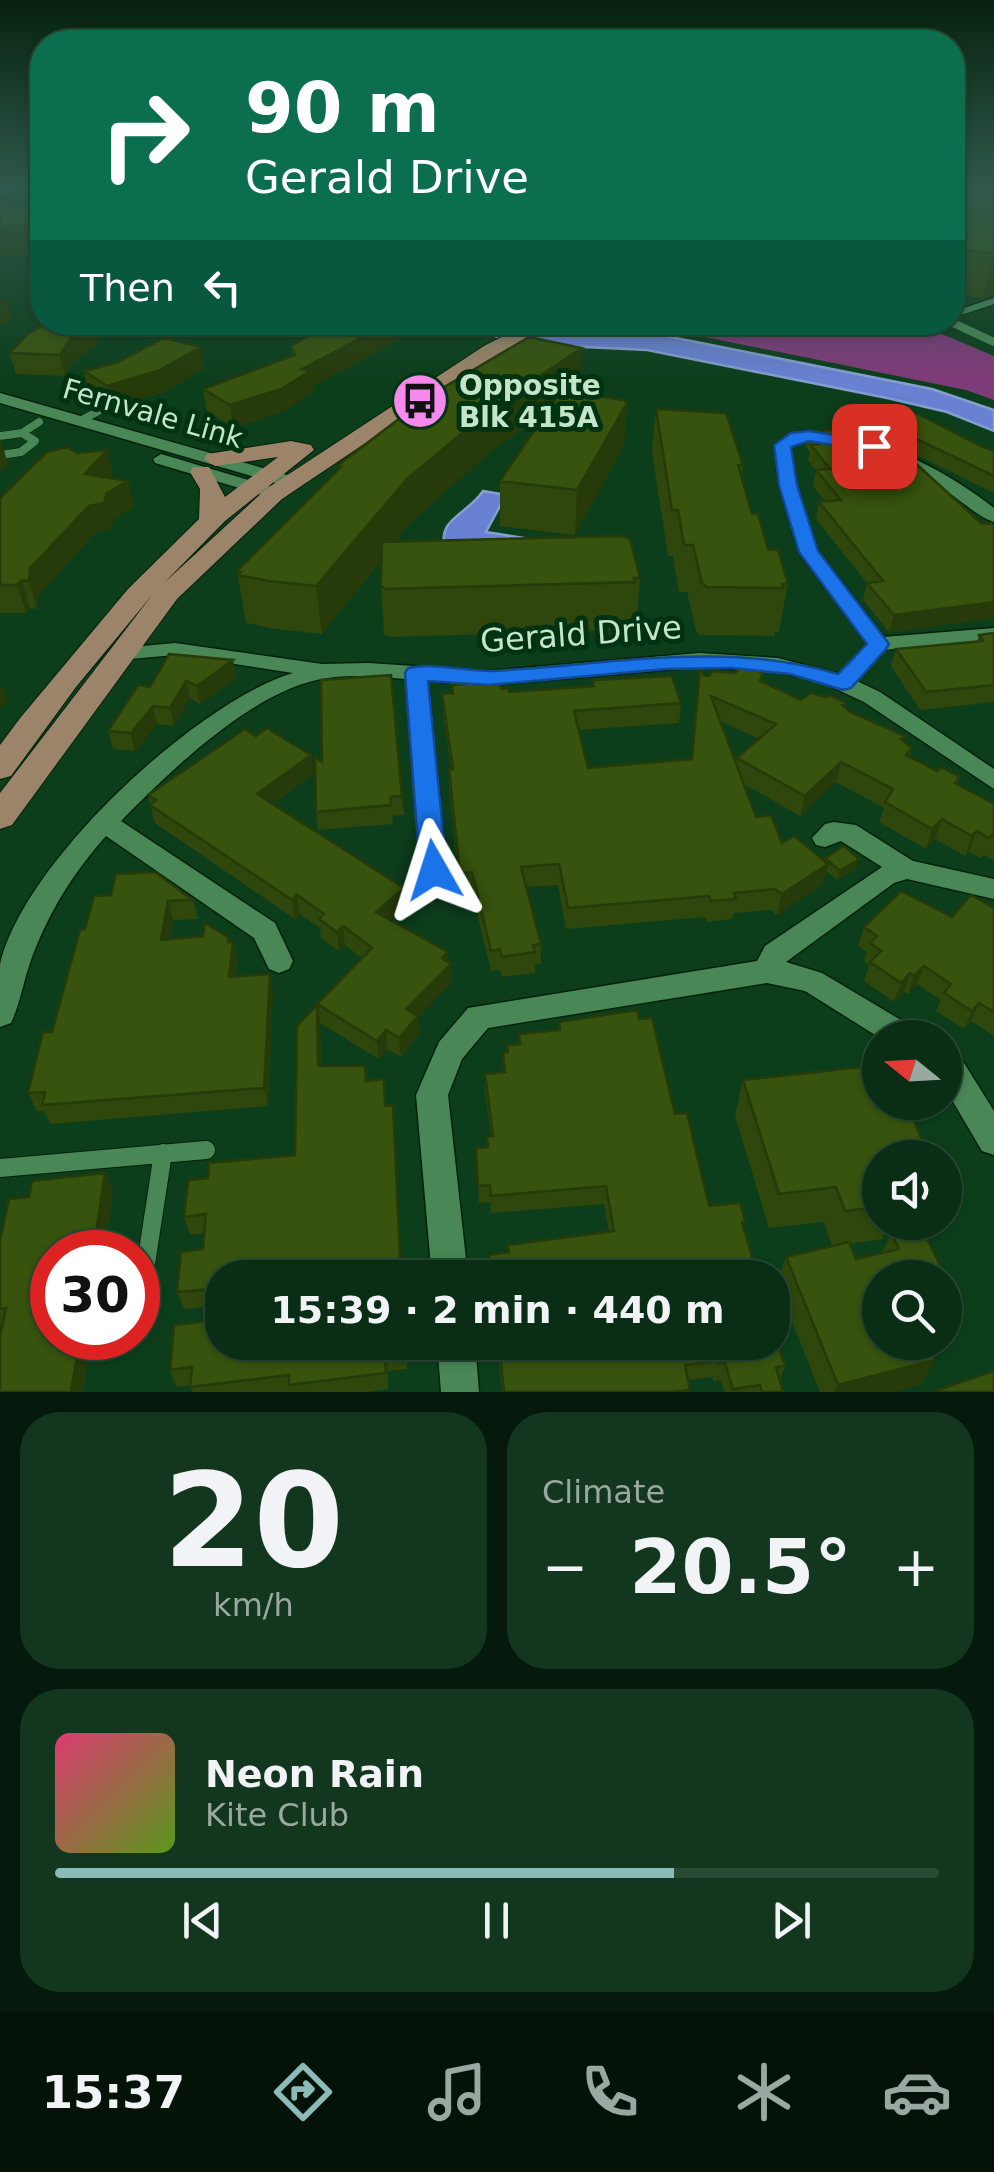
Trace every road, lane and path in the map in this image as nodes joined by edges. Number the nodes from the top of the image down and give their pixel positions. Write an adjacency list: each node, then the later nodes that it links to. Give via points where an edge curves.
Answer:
1 (994, 301): 2 (lane)
2 (965, 311)
3 (965, 329): 6 (lane)
4 (486, 335): 14 (main road)
5 (520, 335): 17 (main road)
6 (994, 342)
7 (0, 398): 10 (street, Fernvale Link)
8 (102, 409): 10 (lane)
9 (0, 411): 11 (street, Fernvale Link)
10 (80, 420): 16 (street, Fernvale Link)
11 (39, 422): 12 (lane); 16 (street, Fernvale Link)
12 (22, 433): 13 (lane); 15 (lane, via 32,436 31,447)
13 (0, 436)
14 (323, 438): 16 (main road); 17 (main road)
15 (0, 455)
16 (208, 465): 17 (street, Fernvale Link); 19 (main road, via 215,501)
17 (270, 484): 19 (main road); 22 (main road)
18 (994, 517): 21 (street, via 972,496 874,446 809,436 782,445 809,552)
19 (210, 523): 26 (main road, via 126,608)
20 (994, 634): 21 (street)
21 (878, 644): 25 (street)
22 (119, 654): 23 (street, Gerald Drive, via 175,649); 28 (main road)
23 (322, 671): 24 (street, Gerald Drive); 29 (street, Gerald Drive, via 272,688 208,733)
24 (416, 673): 25 (street, Gerald Drive, via 489,678 731,661); 32 (street)
25 (843, 683): 27 (street, Gerald Drive)
26 (0, 768)
27 (994, 782)
28 (0, 818)
29 (106, 822): 34 (street, via 264,931); 36 (street, Gerald Drive, via 61,872 30,925)
30 (824, 838): 31 (street, via 847,832)
31 (906, 869): 33 (street); 35 (street, via 885,876 775,954)
32 (434, 870)
33 (994, 889)
34 (279, 960)
35 (767, 971): 37 (street, via 812,981); 44 (street, via 479,1017 450,1051 432,1095)
36 (0, 1014)
37 (875, 1020)
38 (962, 1088): 39 (street)
39 (994, 1140)
40 (206, 1150): 41 (lane)
41 (163, 1153): 42 (lane); 43 (lane)
42 (0, 1168)
43 (151, 1230)
44 (448, 1260)
45 (457, 1360): 46 (street)
46 (460, 1392)

